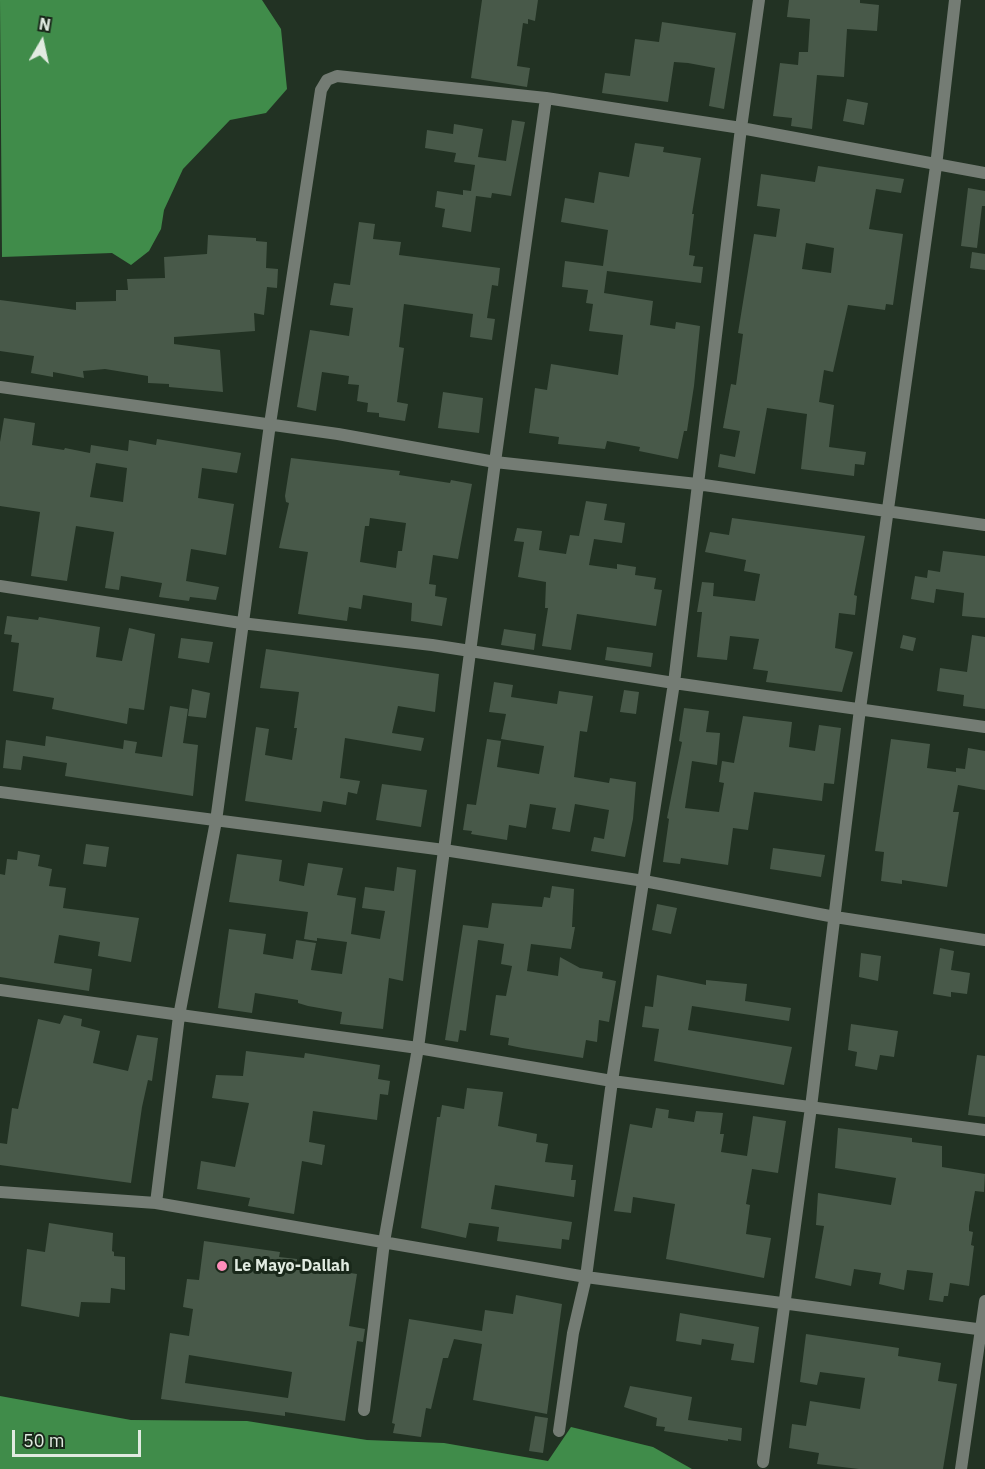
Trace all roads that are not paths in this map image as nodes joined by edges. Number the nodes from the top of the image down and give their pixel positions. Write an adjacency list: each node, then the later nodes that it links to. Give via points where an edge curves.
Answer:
1 (759, 0): 4 (street)
2 (955, 0): 5 (street)
3 (546, 98): 4 (street); 8 (street, via 337,76 327,80 321,90); 9 (street)
4 (741, 128): 5 (street); 10 (street)
5 (936, 165): 6 (street); 11 (street)
6 (985, 173)
7 (0, 387): 8 (street)
8 (270, 424): 9 (street); 14 (street)
9 (495, 462): 10 (street); 15 (street)
10 (697, 484): 11 (street); 16 (street)
11 (889, 512): 12 (street); 17 (street)
12 (985, 525)
13 (0, 586): 14 (street)
14 (241, 623): 15 (street); 20 (street)
15 (470, 651): 16 (street); 21 (street)
16 (674, 683): 17 (street); 22 (street)
17 (860, 709): 18 (street); 23 (street)
18 (985, 727)
19 (0, 792): 20 (street)
20 (216, 821): 21 (street); 26 (street)
21 (444, 849): 22 (street); 27 (street)
22 (644, 881): 23 (street); 28 (street)
23 (835, 917): 24 (street); 29 (street)
24 (985, 940)
25 (0, 990): 26 (street)
26 (179, 1016): 27 (street); 32 (street)
27 (418, 1048): 28 (street); 33 (street)
28 (612, 1080): 29 (street); 34 (street)
29 (811, 1107): 30 (street); 36 (street)
30 (985, 1130)
31 (0, 1192): 32 (street)
32 (156, 1203): 33 (street)
33 (384, 1242): 34 (street); 38 (street)
34 (586, 1277): 36 (street); 39 (street)
35 (985, 1301): 37 (street)
36 (785, 1302): 37 (street); 40 (street)
37 (983, 1329): 41 (street)
38 (364, 1410)
39 (558, 1431)
40 (763, 1462)
41 (961, 1469)

